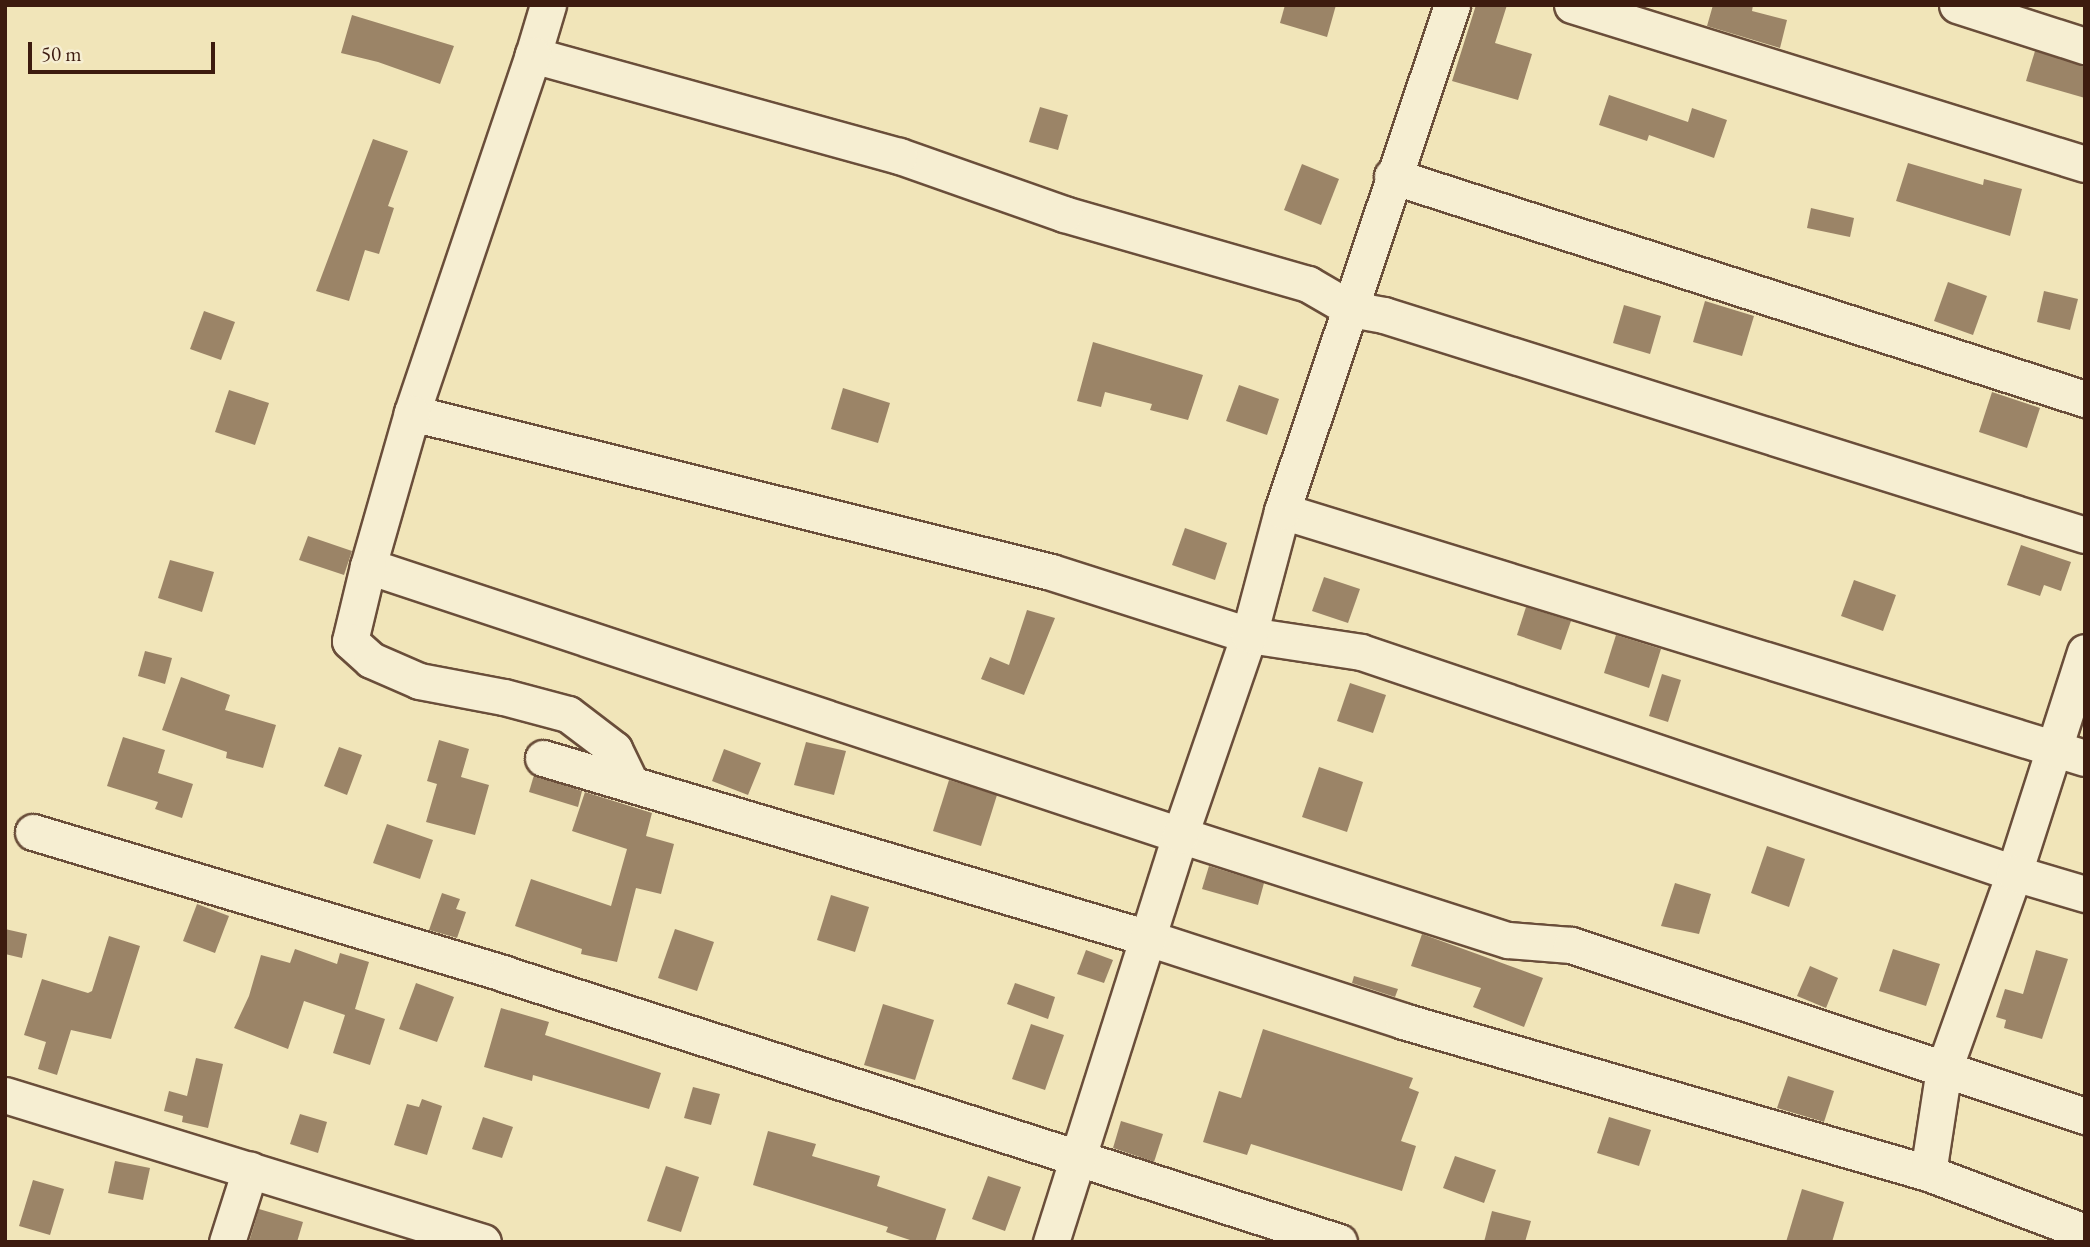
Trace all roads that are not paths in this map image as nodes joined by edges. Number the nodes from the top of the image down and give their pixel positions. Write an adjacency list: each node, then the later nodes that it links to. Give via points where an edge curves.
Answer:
1 (548, 5): 6 (street)
2 (1452, 5): 8 (street)
3 (1572, 5): 7 (street)
4 (1957, 5): 5 (street)
5 (2085, 46)
6 (533, 55): 9 (street, via 899,156 1064,214 1308,284); 11 (street)
7 (2085, 164)
8 (1392, 176): 9 (street); 10 (street)
9 (1351, 309): 12 (street); 13 (street, via 1384,315)
10 (2085, 399)
11 (412, 414): 14 (street); 15 (street, via 1051,572)
12 (1282, 511): 15 (street); 17 (street)
13 (2085, 535)
14 (368, 566): 19 (street, via 350,641 371,660 419,681 568,714 614,749); 21 (street)
15 (1249, 635): 21 (street); 22 (street, via 1361,652)
16 (2085, 652): 17 (street)
17 (2070, 752): 22 (street)
18 (542, 758): 19 (street)
19 (631, 784): 24 (street)
20 (33, 832): 28 (street, via 505,974)
21 (1180, 835): 24 (street); 25 (street, via 1508,940 1571,945)
22 (2014, 873): 23 (street); 25 (street)
23 (2085, 894)
24 (1148, 938): 28 (street); 30 (street, via 1403,1021)
25 (1944, 1069): 27 (street); 30 (street)
26 (5, 1095): 29 (street)
27 (2085, 1116)
28 (1077, 1160): 34 (street); 35 (street)
29 (250, 1170): 32 (street); 33 (street)
30 (1928, 1173): 31 (street)
31 (2085, 1232)
32 (227, 1242)
33 (483, 1242)
34 (1051, 1242)
35 (1339, 1242)

